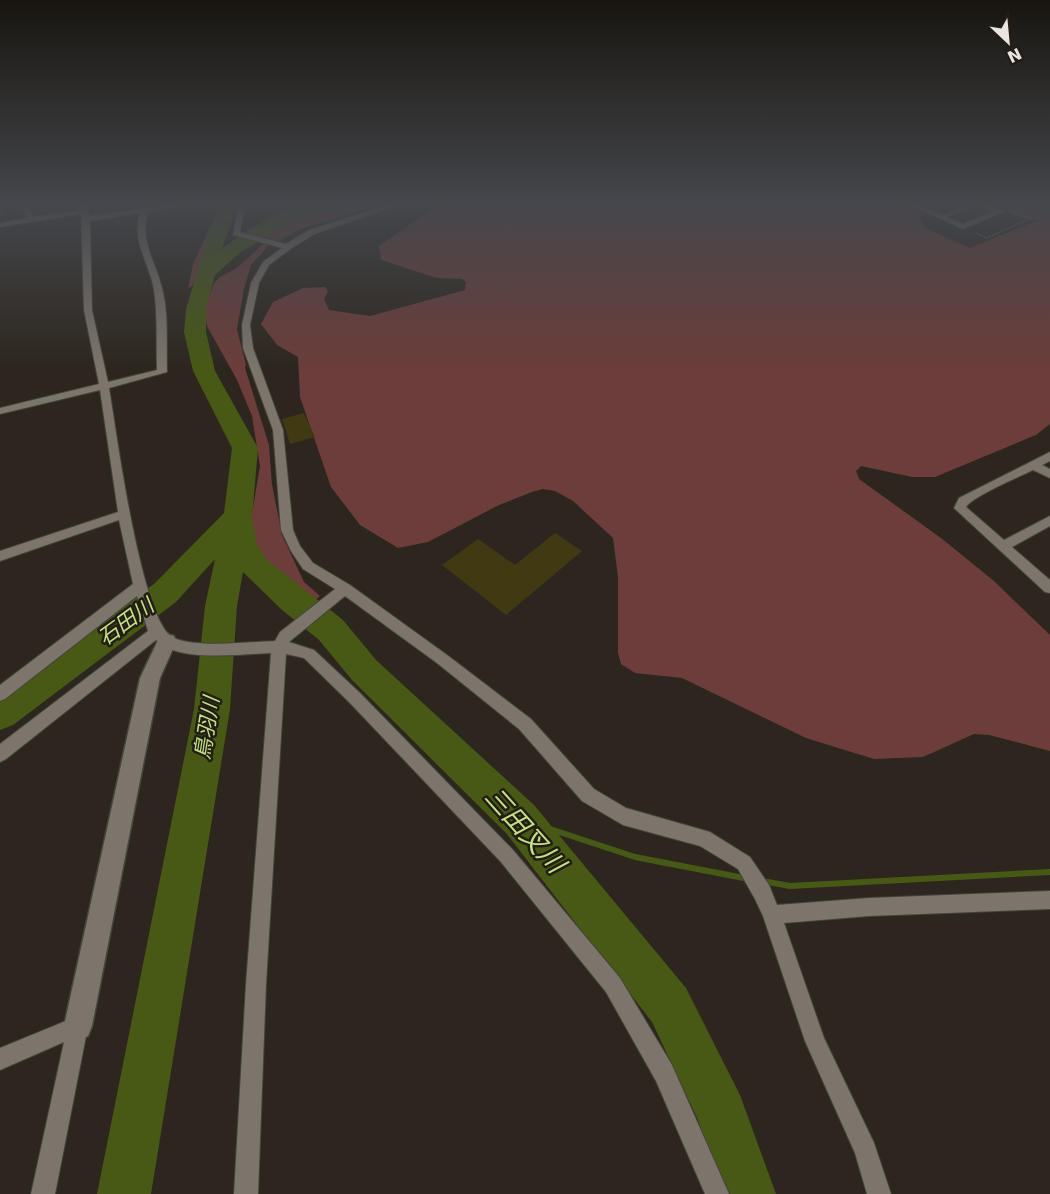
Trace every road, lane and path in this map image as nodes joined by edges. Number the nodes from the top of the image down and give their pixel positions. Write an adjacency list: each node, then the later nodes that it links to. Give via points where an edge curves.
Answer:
1 (86, 259): 4 (street, via 88,310)
2 (146, 259): 4 (street, via 159,297 162,372)
3 (272, 259): 15 (street, via 255,283 249,304 248,348 278,430 287,530 308,566)
4 (104, 386): 5 (street); 9 (street)
5 (0, 411)
6 (1050, 456): 7 (street)
7 (1035, 465): 8 (street); 11 (street, via 975,494 963,501 960,508)
8 (1050, 474)
9 (124, 514): 12 (street); 14 (street)
10 (1050, 520): 11 (street)
11 (1003, 546): 13 (street)
12 (0, 555)
13 (1050, 588)
14 (141, 589): 16 (street); 18 (street)
15 (341, 592): 17 (street); 21 (street, via 442,659 525,724 588,795 623,816 704,838 744,863)
16 (164, 637): 17 (street, via 205,649 260,648); 19 (street); 22 (street, via 150,678)
17 (282, 642): 25 (street, via 256,984); 26 (street, via 309,654 355,698 507,856 613,985 664,1073)
18 (0, 694)
19 (0, 754)
20 (1050, 900): 21 (street)
21 (771, 915): 27 (street, via 815,1041 866,1151)
22 (78, 1026): 23 (street); 24 (street)
23 (0, 1059)
24 (43, 1194)
25 (246, 1194)
26 (717, 1194)
27 (879, 1194)

